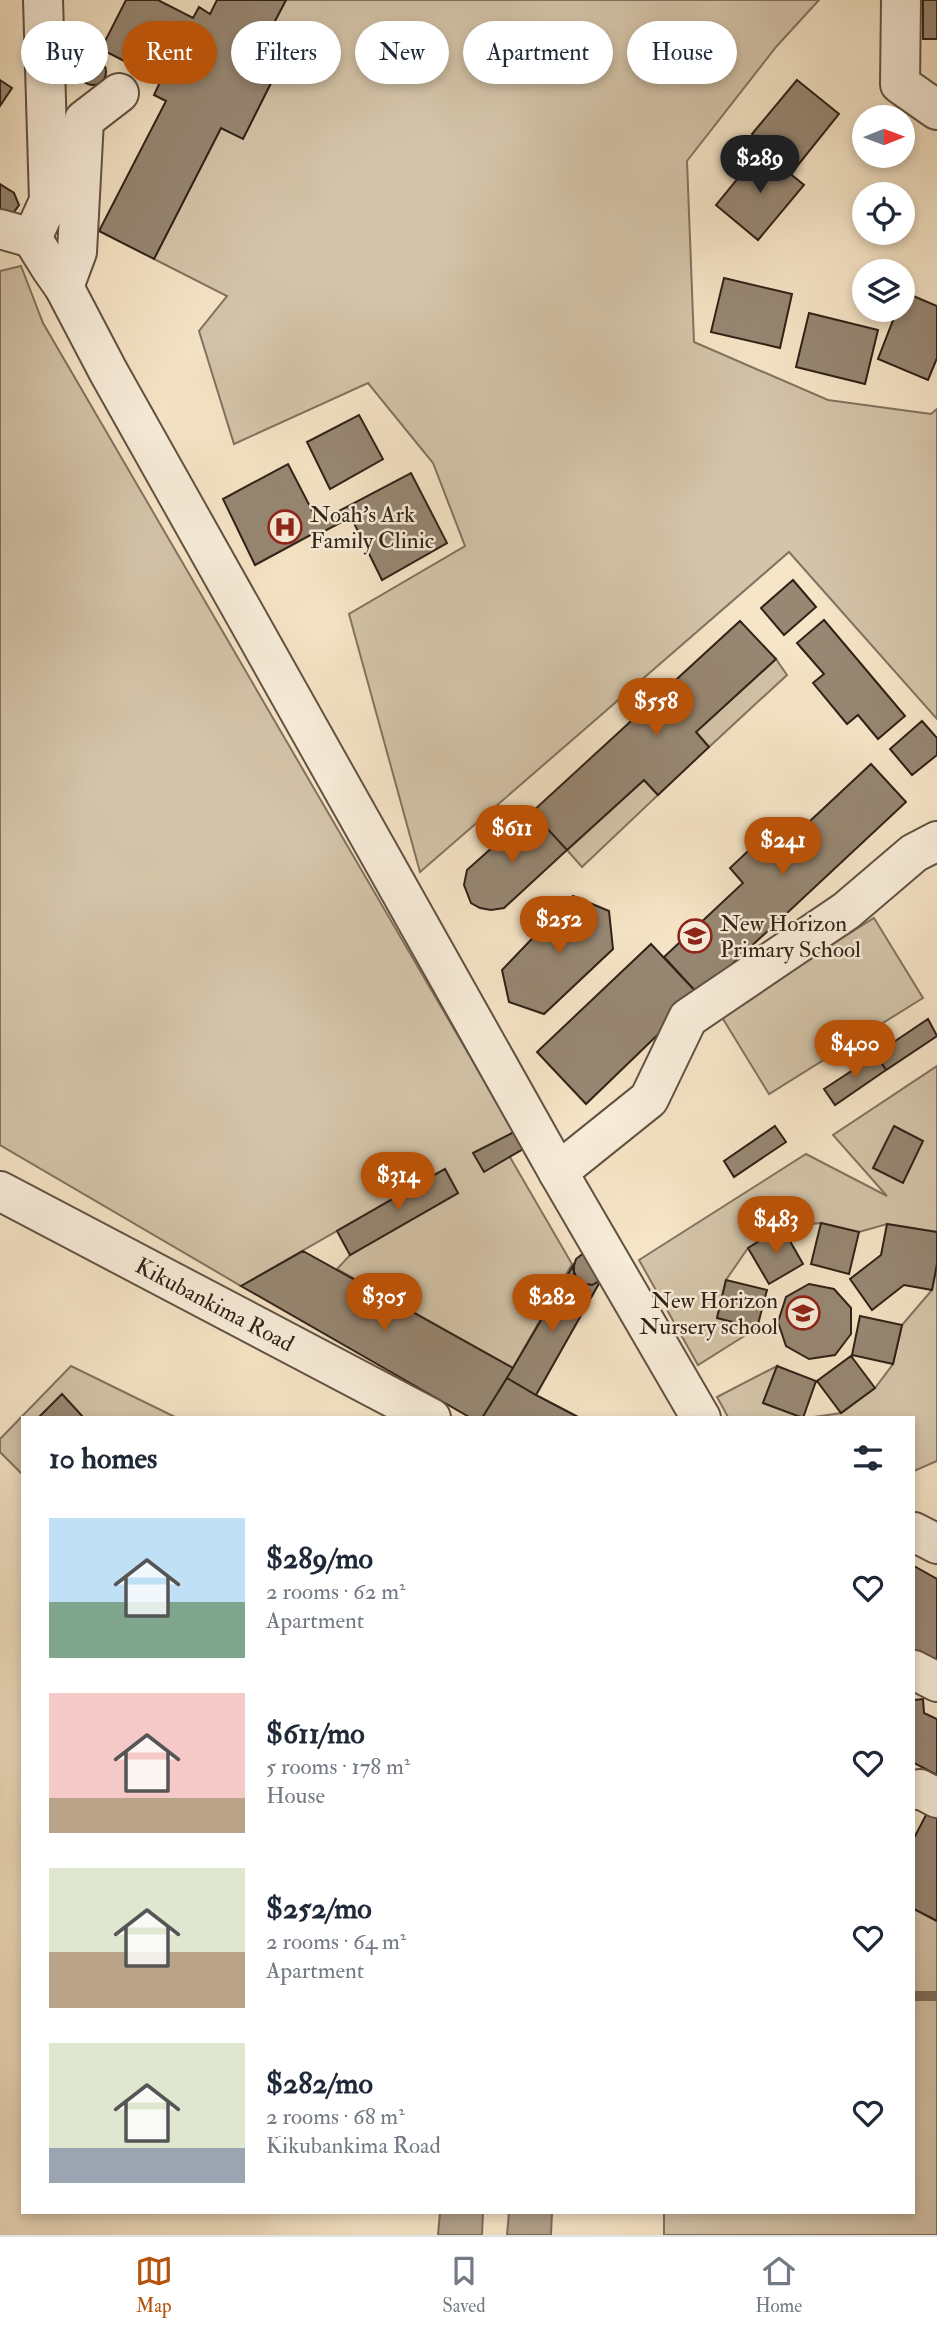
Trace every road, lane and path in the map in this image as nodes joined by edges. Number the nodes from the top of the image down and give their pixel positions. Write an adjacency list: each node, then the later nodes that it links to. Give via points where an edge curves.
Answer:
1 (43, 0): 5 (street, via 49,201)
2 (901, 0): 4 (street, via 900,84)
3 (118, 93): 6 (street, via 84,120 77,252)
4 (937, 110)
5 (16, 233): 6 (street)
6 (64, 287): 8 (street)
7 (937, 841): 8 (street, via 914,853 846,911 688,1018 649,1099)
8 (558, 1172): 11 (street)
9 (0, 1191): 10 (street, Kikubankima Road)
10 (427, 1416)
11 (700, 1416)
12 (915, 1533): 13 (street)
13 (937, 1544)
14 (915, 1671): 15 (street)
15 (937, 1682)
16 (915, 1790): 17 (street)
17 (937, 1798)

